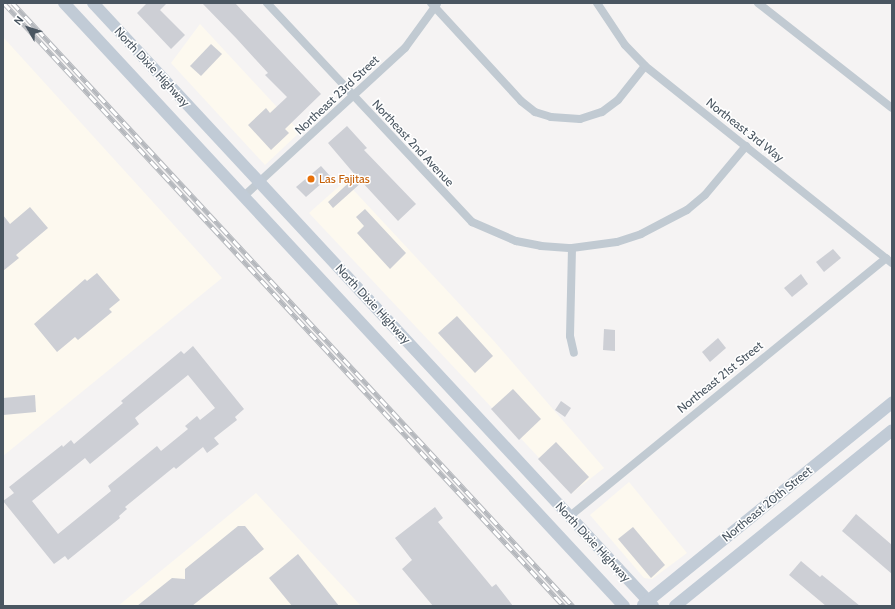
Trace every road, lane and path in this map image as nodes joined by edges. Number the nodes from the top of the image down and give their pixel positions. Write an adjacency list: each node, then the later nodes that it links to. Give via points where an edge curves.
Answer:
1 (64, 3): 12 (main road, North Dixie Highway)
2 (93, 3): 11 (main road, North Dixie Highway)
3 (267, 3): 8 (street, Northeast 2nd Avenue)
4 (597, 3): 7 (street, Northeast 3rd Way, via 626,45)
5 (758, 3): 9 (street)
6 (434, 4): 7 (street, via 522,101 535,112 551,117 580,119 602,112 618,100); 8 (street, Northeast 23rd Street, via 405,48)
7 (646, 66): 10 (street, Northeast 3rd Way)
8 (354, 96): 11 (street, Northeast 23rd Street); 13 (street, Northeast 2nd Avenue, via 472,222 516,241)
9 (892, 108)
10 (746, 146): 13 (street, Northeast 2nd Avenue, via 706,195 688,210 641,234 617,242); 14 (street, Northeast 3rd Way)
11 (260, 183): 12 (street, Northeast 23rd Street); 16 (main road, North Dixie Highway)
12 (244, 196): 17 (main road, North Dixie Highway)
13 (572, 248): 15 (street, via 570,336)
14 (889, 260): 22 (street, Northeast 21st Street)
15 (574, 353)
16 (443, 380): 17 (main road); 22 (main road, North Dixie Highway)
17 (427, 394): 24 (main road, North Dixie Highway)
18 (892, 403): 20 (main road, Northeast 20th Street)
19 (892, 430): 21 (main road, Northeast 20th Street)
20 (775, 497): 21 (main road); 23 (main road, Northeast 20th Street)
21 (791, 513): 25 (main road, Northeast 20th Street)
22 (570, 516): 23 (main road, North Dixie Highway)
23 (648, 604)
24 (624, 606)
25 (675, 606)

